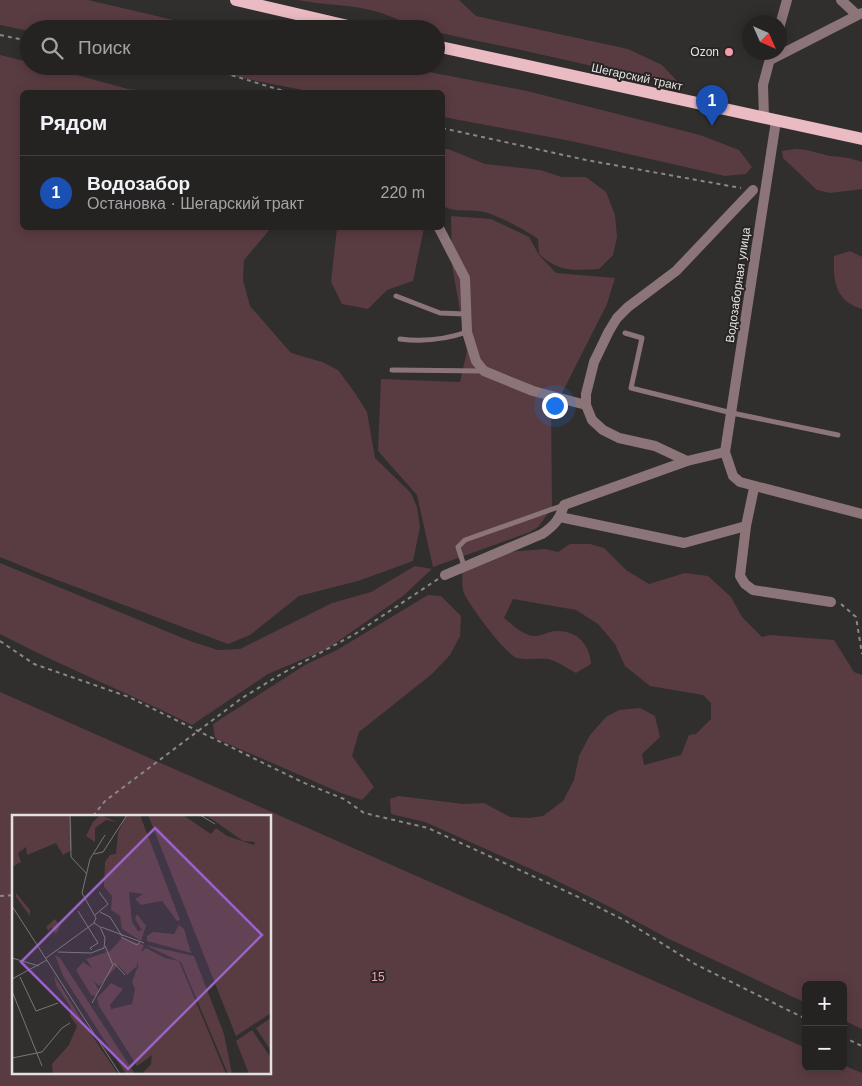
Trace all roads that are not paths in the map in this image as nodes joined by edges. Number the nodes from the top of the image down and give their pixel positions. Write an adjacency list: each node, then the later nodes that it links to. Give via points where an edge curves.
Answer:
1 (236, 0): 6 (main road)
2 (787, 0): 5 (street)
3 (841, 0): 4 (street)
4 (860, 14): 8 (street)
5 (783, 15)
6 (322, 20)
7 (445, 48): 10 (main road, Шегарский тракт)
8 (787, 48)
9 (770, 60): 10 (street, Водозаборная улица, via 763,85)
10 (770, 119): 11 (main road, Шегарский тракт); 22 (street, Водозаборная улица)
11 (862, 139)
12 (753, 190): 21 (street, via 676,272 617,318 594,362 587,383)
13 (440, 230): 15 (street, via 465,278)
14 (396, 296): 15 (lane, via 440,313)
15 (466, 314): 16 (street)
16 (467, 332): 18 (lane, via 422,342); 20 (street, via 476,361)
17 (625, 333): 22 (lane, via 642,338 631,388)
18 (400, 339)
19 (392, 370): 20 (lane)
20 (484, 371): 21 (street, via 533,391)
21 (586, 404): 25 (street, via 592,420 603,430 619,438 655,446)
22 (732, 413): 23 (lane); 24 (street, Водозаборная улица)
23 (838, 435)
24 (725, 452): 25 (street); 26 (street, via 733,476)
25 (687, 461): 27 (street)
26 (754, 488): 28 (street); 30 (street)
27 (564, 505): 29 (street); 31 (lane, via 465,540 459,544 458,551)
28 (862, 514)
29 (560, 518): 30 (street, via 684,543); 31 (street, via 542,534)
30 (746, 526): 33 (street, via 740,576 745,584 753,590)
31 (464, 566): 32 (street)
32 (445, 575)
33 (831, 602)

